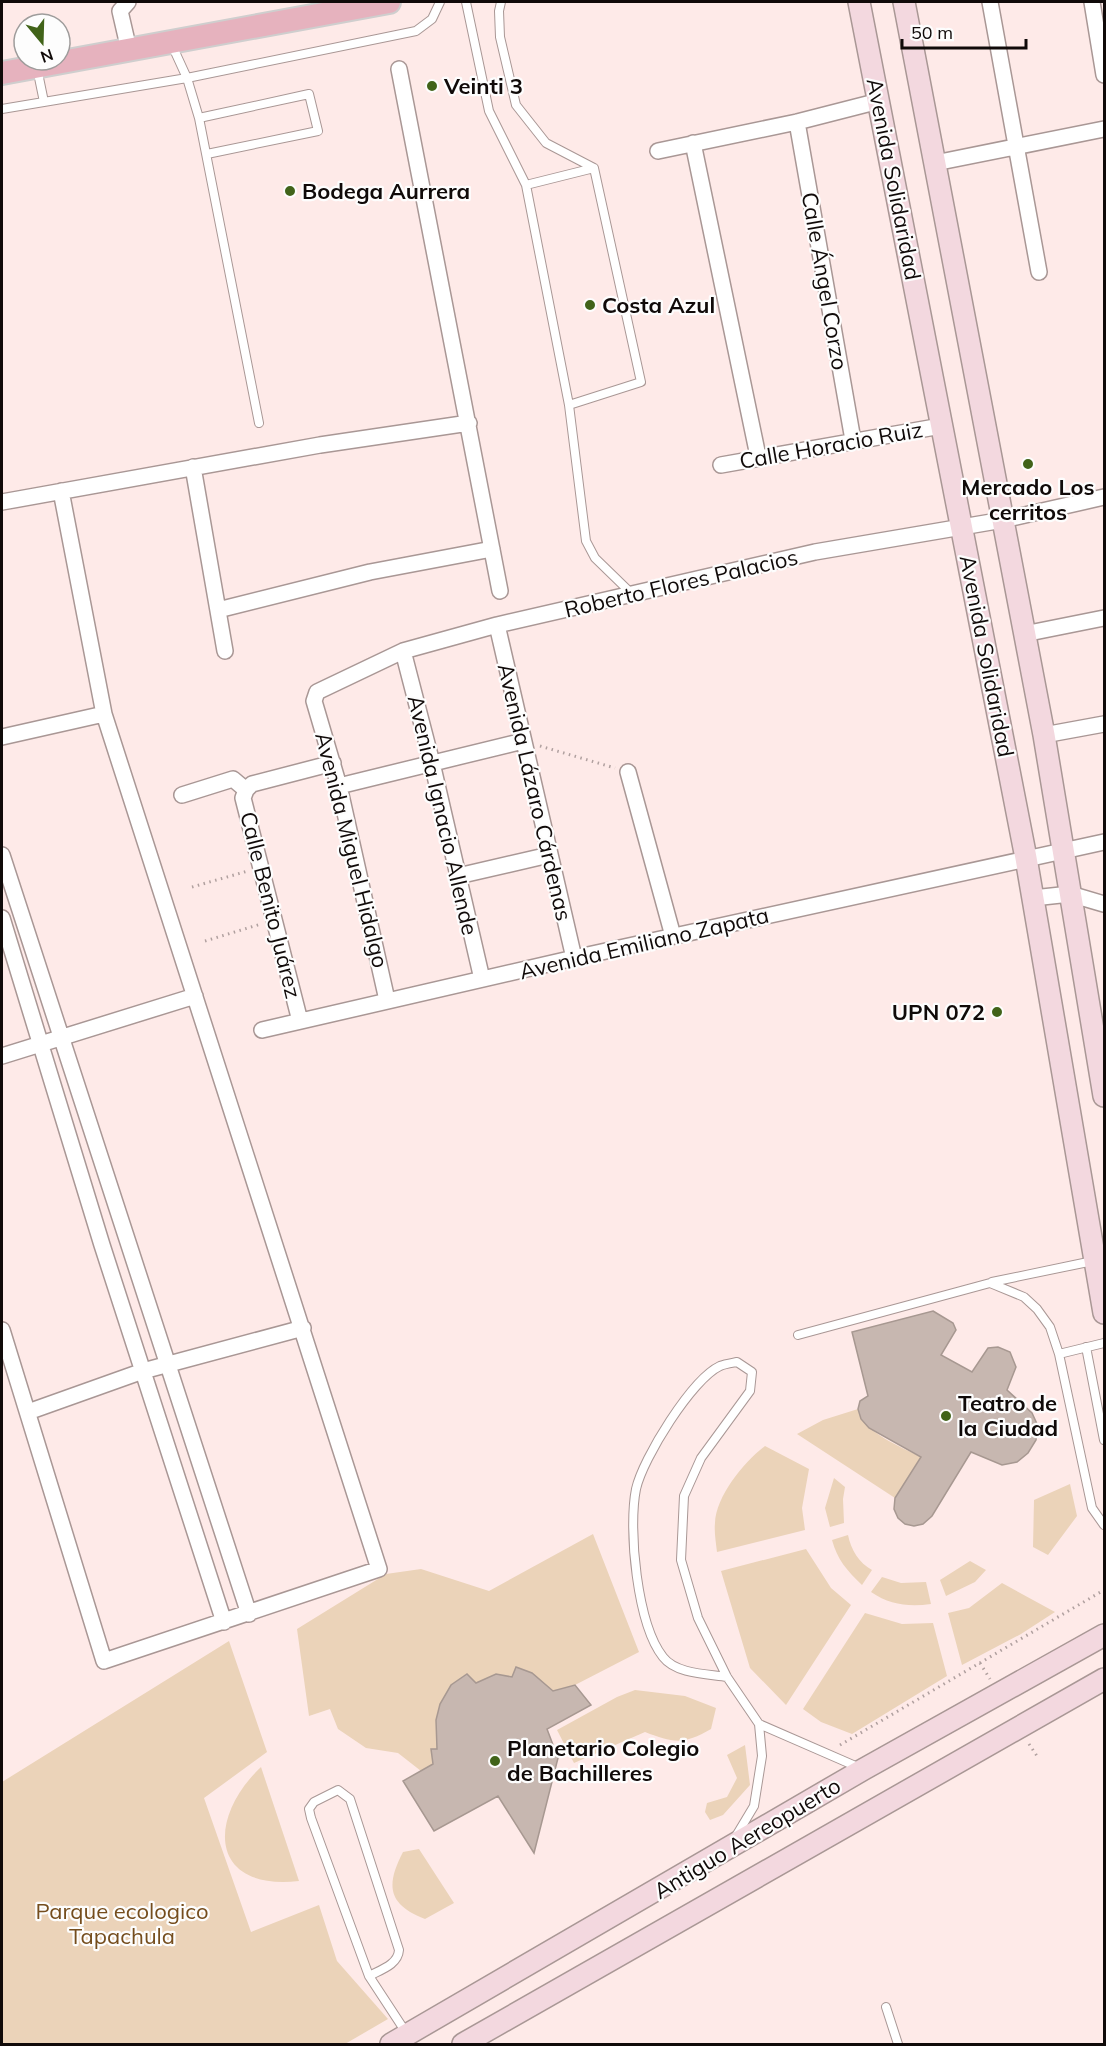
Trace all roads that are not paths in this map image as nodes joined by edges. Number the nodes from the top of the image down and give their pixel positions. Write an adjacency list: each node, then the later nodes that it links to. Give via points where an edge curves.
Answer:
1 (388, 2): 10 (main road)
2 (440, 2): 16 (lane, via 432,19 416,31)
3 (466, 2): 29 (lane, via 489,111)
4 (501, 2): 28 (lane, via 500,37 516,105 546,143)
5 (859, 2): 17 (main road, Avenida Solidaridad)
6 (904, 2): 27 (main road, Avenida Solidaridad)
7 (990, 2): 24 (street)
8 (1092, 2): 15 (street)
9 (122, 5): 11 (street)
10 (171, 42): 11 (main road); 16 (lane)
11 (129, 50): 12 (main road)
12 (72, 61)
13 (399, 69): 33 (street)
14 (38, 72): 18 (lane)
15 (1104, 75)
16 (187, 78): 18 (lane); 20 (lane)
17 (879, 101): 21 (street); 34 (main road, Avenida Solidaridad)
18 (44, 102): 19 (lane)
19 (2, 109)
20 (199, 118): 26 (lane); 26 (lane, via 309,94 318,131)
21 (797, 122): 23 (street); 35 (street, Calle Ángel Corzo)
22 (1104, 129): 24 (street)
23 (693, 143): 25 (street); 36 (street)
24 (1015, 147): 27 (street); 30 (street)
25 (658, 151)
26 (207, 154): 32 (lane)
27 (935, 163): 42 (main road, Avenida Solidaridad)
28 (594, 168): 29 (lane); 31 (lane, via 641,382)
29 (526, 185): 31 (lane)
30 (1039, 272)
31 (569, 405): 46 (lane, via 586,541 595,558)
32 (259, 423)
33 (469, 423): 38 (street); 44 (street)
34 (941, 426): 35 (street, Calle Horacio Ruiz); 43 (main road, Avenida Solidaridad)
35 (853, 440): 36 (street, Calle Horacio Ruiz)
36 (758, 456): 37 (street, Calle Horacio Ruiz)
37 (721, 465)
38 (193, 467): 39 (street); 47 (street)
39 (61, 491): 41 (street); 53 (street)
40 (1104, 498): 42 (street, Roberto Flores Palacios)
41 (2, 502)
42 (1003, 520): 43 (street, Roberto Flores Palacios); 50 (main road, Avenida Solidaridad)
43 (962, 527): 46 (street, Roberto Flores Palacios, via 815,552); 68 (main road, Avenida Solidaridad)
44 (492, 549): 45 (street); 47 (street, via 370,572)
45 (500, 591)
46 (632, 595): 49 (street, Roberto Flores Palacios)
47 (218, 610): 51 (street)
48 (1104, 618): 50 (street)
49 (497, 625): 52 (street, Roberto Flores Palacios); 57 (street, Avenida Lázaro Cárdenas)
50 (1024, 634): 55 (main road, Avenida Solidaridad)
51 (225, 651)
52 (403, 651): 58 (street, Avenida Miguel Hidalgo, via 317,692 314,701); 59 (street, Avenida Ignacio Allende)
53 (104, 714): 56 (street); 77 (street)
54 (1104, 724): 55 (street)
55 (1044, 735): 65 (main road, Avenida Solidaridad)
56 (2, 737)
57 (523, 741): 59 (street); 67 (street, Avenida Lázaro Cárdenas)
58 (333, 763): 61 (street, Avenida Miguel Hidalgo); 62 (street, via 252,784)
59 (432, 763): 61 (street); 69 (street, Avenida Ignacio Allende)
60 (628, 772): 74 (street)
61 (339, 786): 78 (street, Avenida Miguel Hidalgo)
62 (246, 790): 63 (street, via 233,780); 79 (street, Calle Benito Juárez, via 243,798)
63 (182, 795)
64 (1104, 842): 65 (street, Avenida Emiliano Zapata)
65 (1063, 850): 68 (street, Avenida Emiliano Zapata); 70 (main road, Avenida Solidaridad)
66 (2, 855): 82 (street)
67 (549, 855): 69 (street); 75 (street, Avenida Lázaro Cárdenas)
68 (1026, 858): 71 (main road, Avenida Solidaridad); 74 (street, Avenida Emiliano Zapata)
69 (458, 876): 76 (street, Avenida Ignacio Allende)
70 (1070, 894): 71 (street); 72 (street); 81 (main road, Avenida Solidaridad)
71 (1033, 898): 86 (main road, Avenida Solidaridad)
72 (1104, 904)
73 (2, 918): 83 (street)
74 (673, 936): 75 (street, Avenida Emiliano Zapata)
75 (574, 958): 76 (street, Avenida Emiliano Zapata)
76 (482, 980): 78 (street, Avenida Emiliano Zapata)
77 (195, 996): 82 (street); 90 (street)
78 (387, 1000): 79 (street, Avenida Emiliano Zapata)
79 (300, 1021): 80 (street, Avenida Emiliano Zapata)
80 (262, 1030)
81 (1099, 1036): 85 (main road, Avenida Solidaridad)
82 (60, 1037): 83 (street); 96 (street)
83 (40, 1043): 84 (street); 97 (street)
84 (2, 1056)
85 (1104, 1095)
86 (1096, 1222): 87 (main road, Avenida Solidaridad)
87 (1093, 1261): 88 (lane); 89 (main road, Avenida Solidaridad)
88 (990, 1283): 92 (lane); 95 (lane, via 1024,1297 1037,1309 1050,1327)
89 (1104, 1313)
90 (303, 1328): 96 (street); 101 (street, via 379,1569)
91 (2, 1330): 98 (street)
92 (798, 1335)
93 (1104, 1343): 94 (lane)
94 (1086, 1347): 95 (lane); 99 (lane)
95 (1059, 1354): 100 (lane, via 1092,1508)
96 (167, 1365): 97 (street); 101 (street)
97 (143, 1371): 98 (street); 102 (street)
98 (28, 1412): 102 (street, via 104,1661)
99 (1104, 1440)
100 (1104, 1525)
101 (249, 1614): 102 (street)
102 (224, 1622)
103 (1104, 1635): 107 (main road, Antiguo Aereopuerto)
104 (727, 1677): 104 (lane, via 698,1618 681,1560 684,1496 701,1458 750,1391 752,1372 737,1362 719,1366 692,1390 652,1447 636,1489 639,1598 663,1658 684,1670); 106 (lane)
105 (1104, 1679): 110 (main road, Antiguo Aereopuerto)
106 (759, 1724): 107 (lane); 108 (lane, via 762,1756 754,1806)
107 (864, 1769): 108 (main road, Antiguo Aereopuerto)
108 (728, 1851): 109 (main road, Antiguo Aereopuerto)
109 (575, 1940): 110 (main road); 113 (main road, Antiguo Aereopuerto)
110 (593, 1969): 114 (main road, Antiguo Aereopuerto)
111 (369, 1976): 111 (lane, via 309,1809 314,1802 338,1791 350,1799 399,1950 393,1963); 113 (lane)
112 (886, 2007): 115 (lane)
113 (400, 2040)
114 (463, 2044)
115 (898, 2044)

